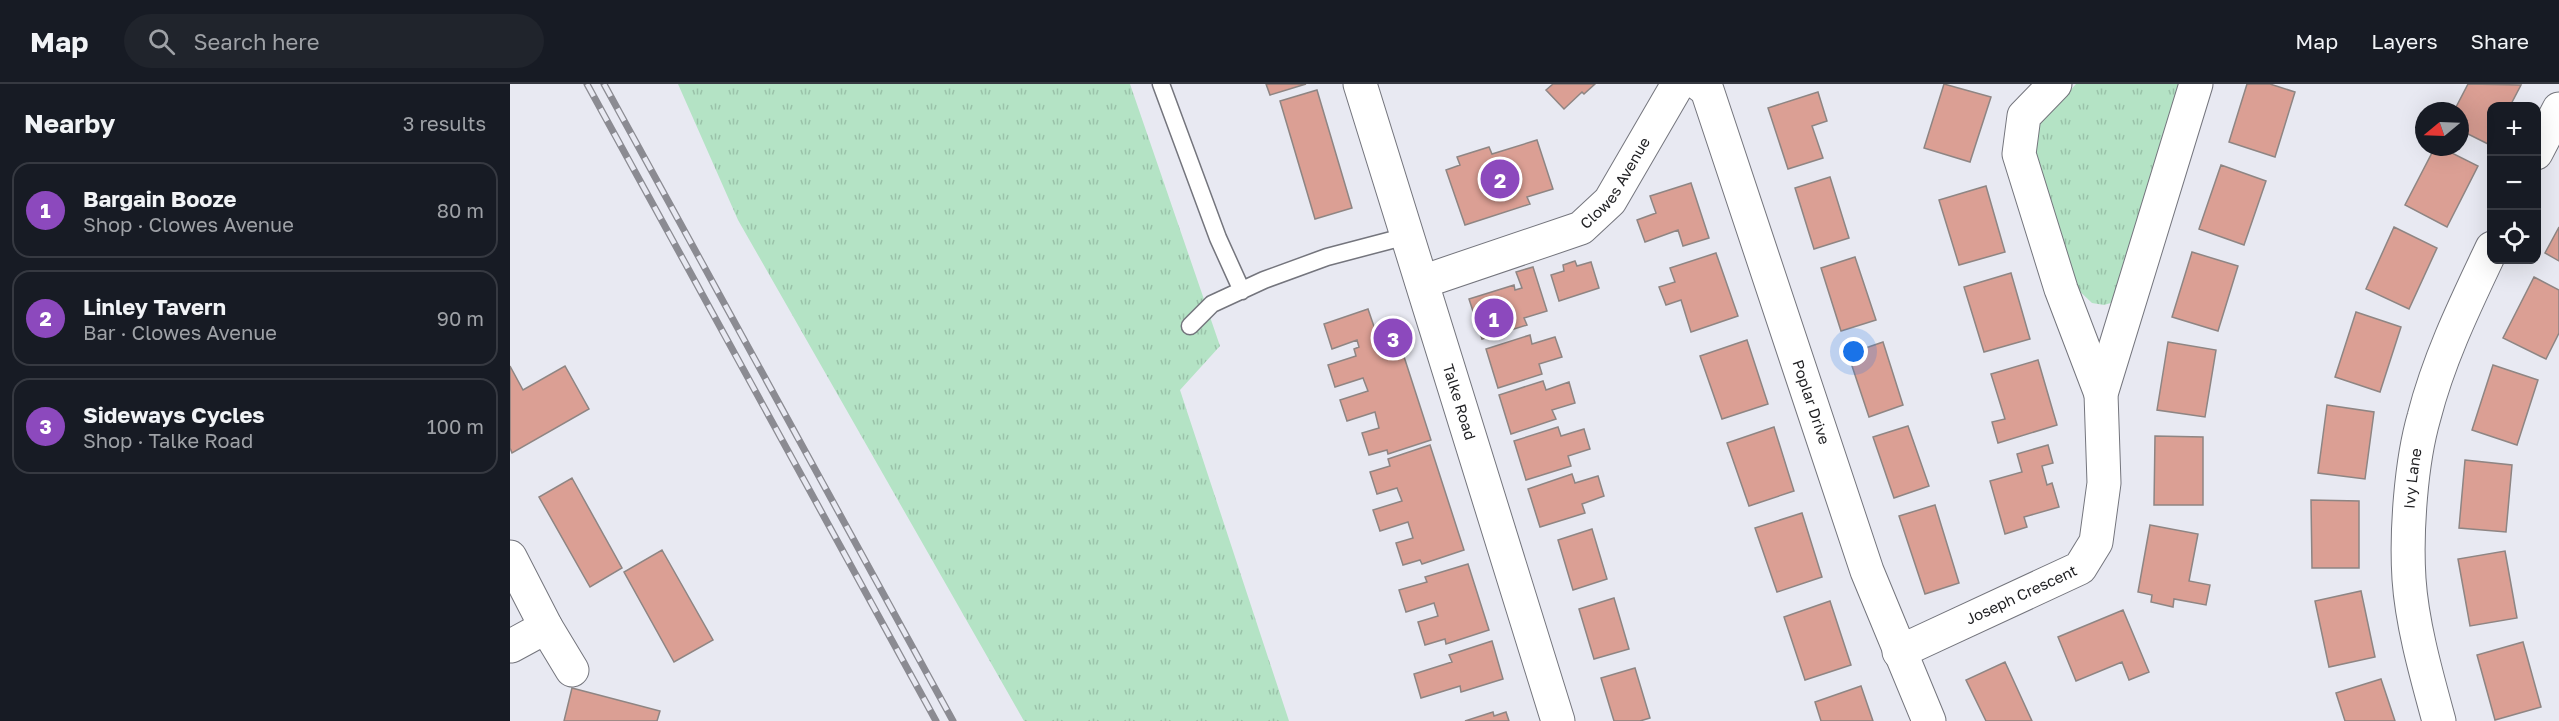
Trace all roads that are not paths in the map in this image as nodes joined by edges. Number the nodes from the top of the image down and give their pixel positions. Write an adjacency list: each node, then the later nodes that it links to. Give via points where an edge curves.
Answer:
1 (1161, 84): 12 (lane, via 1218,238)
2 (1360, 84): 9 (street, Talke Road)
3 (1678, 84): 11 (street, Clowes Avenue, via 1610,201 1581,228)
4 (1699, 84): 18 (street, Poplar Drive, via 1707,90 1867,571)
5 (2055, 84): 14 (street, Joseph Crescent, via 2024,116 2019,154 2061,289)
6 (2196, 84): 14 (street, Joseph Crescent)
7 (2559, 109): 8 (street)
8 (2541, 143)
9 (1407, 236): 11 (street, Talke Road); 12 (lane, via 1327,257)
10 (2487, 259): 22 (street, Ivy Lane, via 2450,341 2423,417 2411,496 2409,580 2423,662)
11 (1422, 282): 20 (street, Talke Road)
12 (1242, 291): 13 (lane, via 1212,304)
13 (1190, 326)
14 (2101, 394): 18 (street, Joseph Crescent, via 2104,483 2096,542 2080,568)
15 (510, 557): 16 (street)
16 (546, 627): 17 (street); 19 (street)
17 (510, 646)
18 (1899, 652): 21 (street, Poplar Drive)
19 (572, 670)
20 (1558, 721)
21 (1929, 721)
22 (2439, 721)

